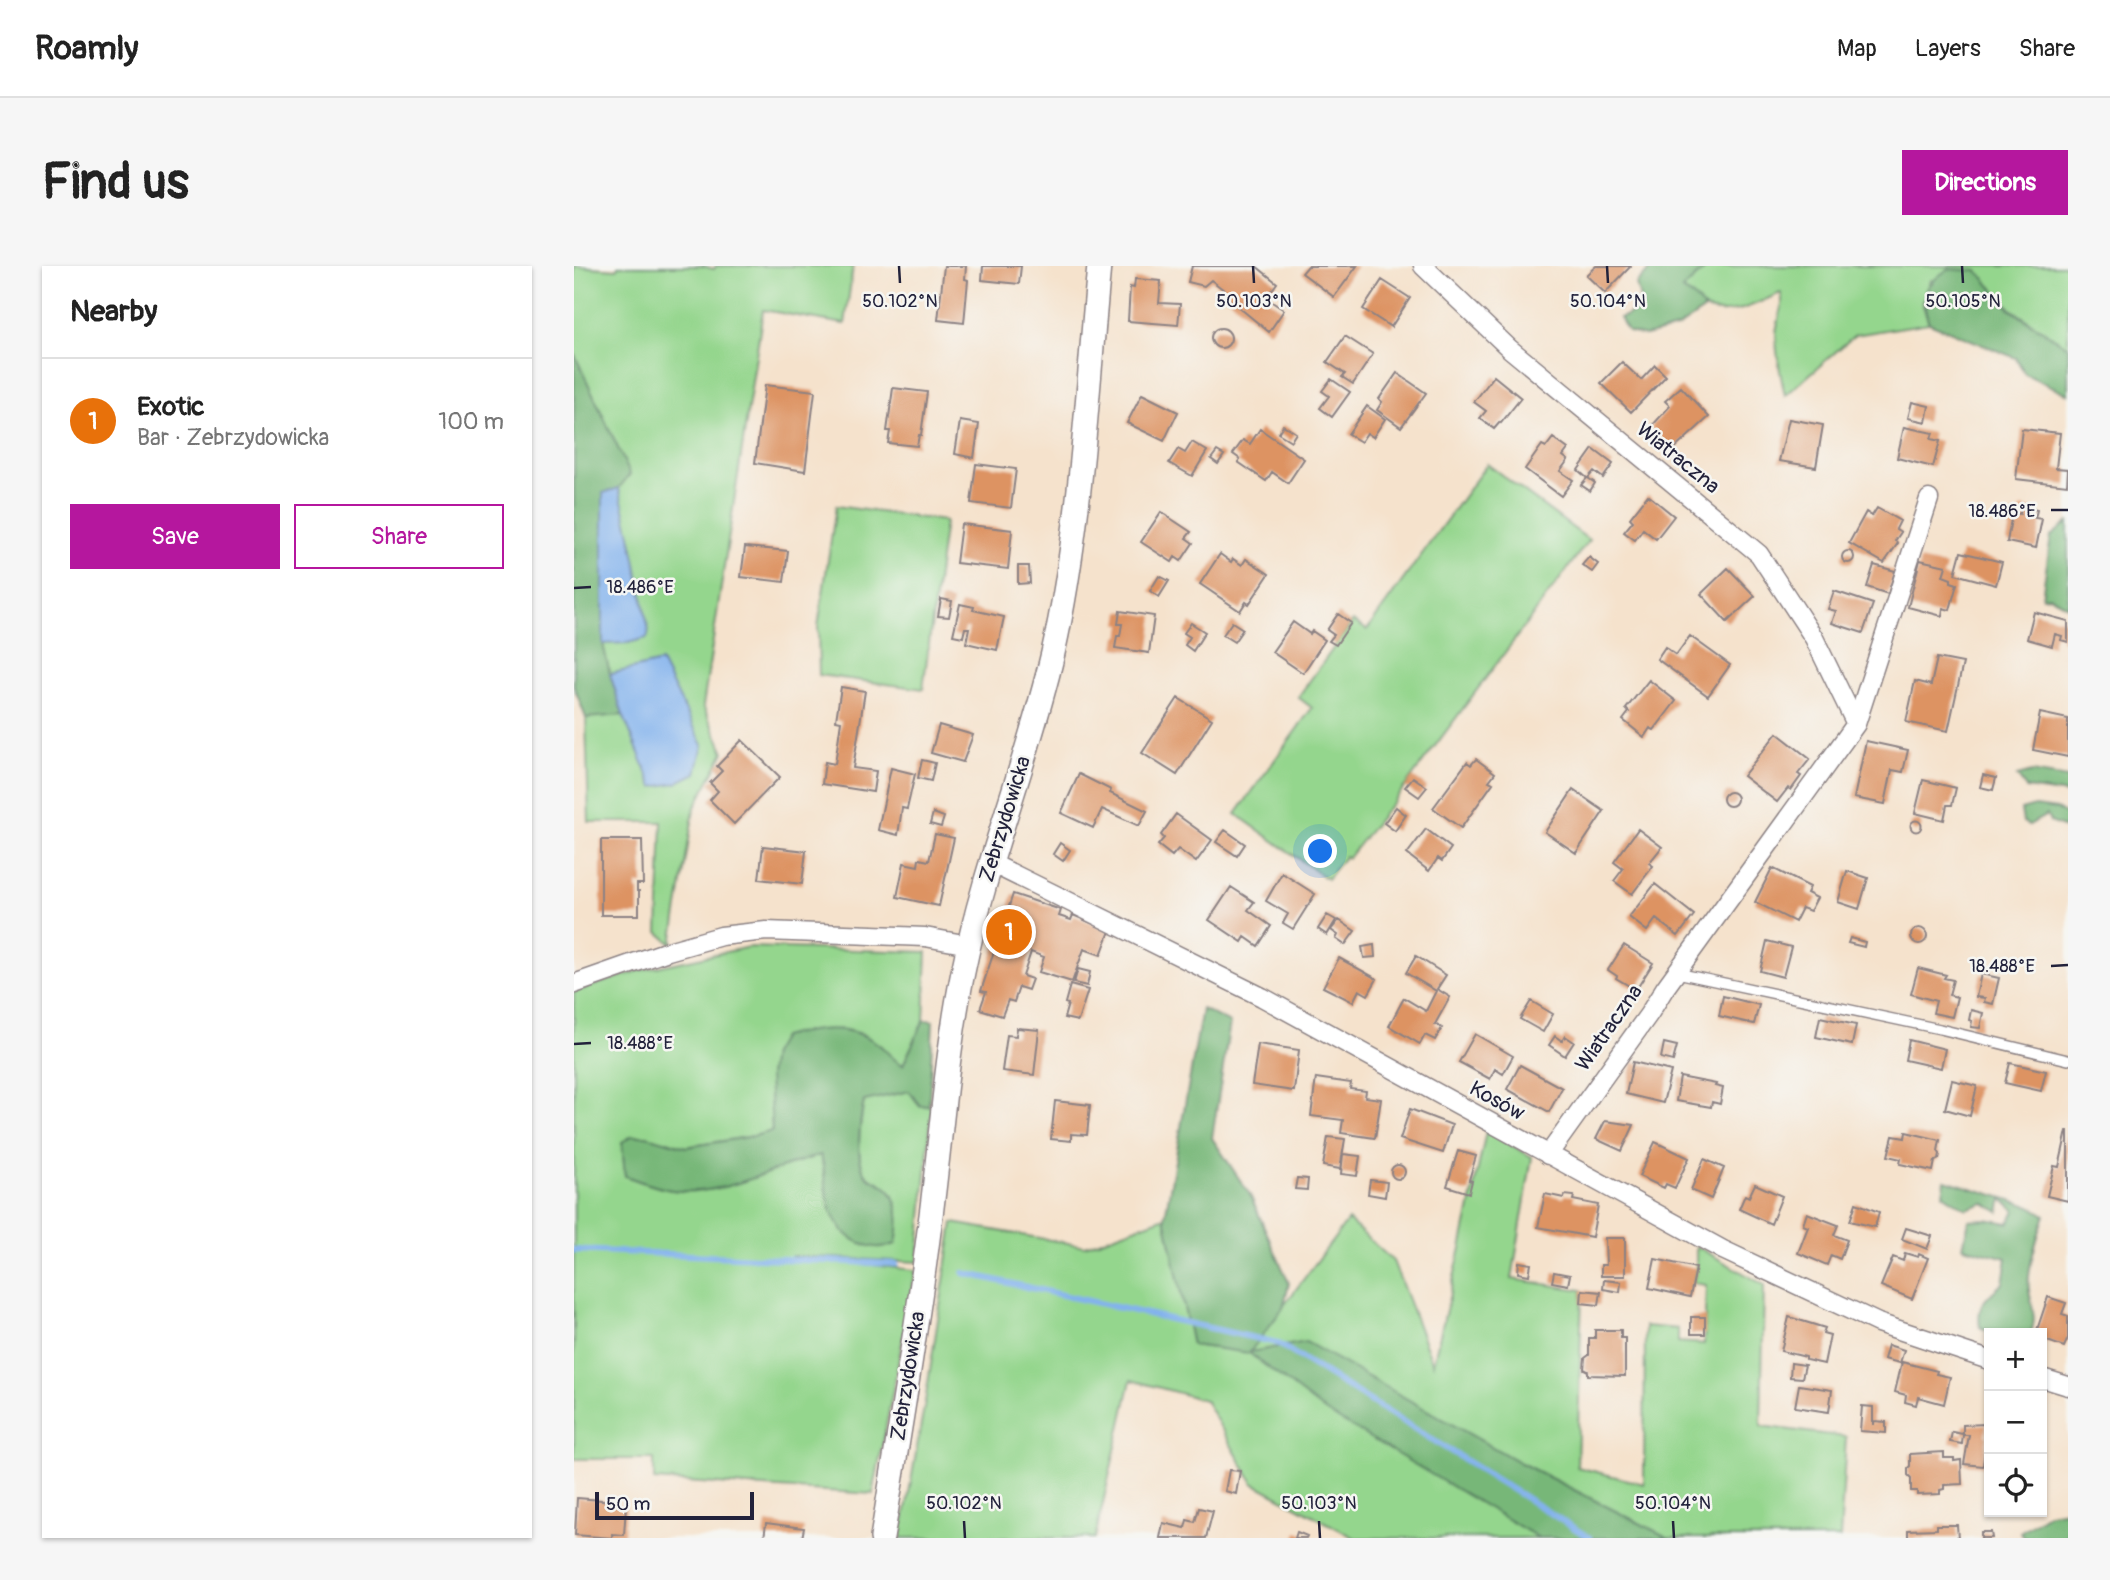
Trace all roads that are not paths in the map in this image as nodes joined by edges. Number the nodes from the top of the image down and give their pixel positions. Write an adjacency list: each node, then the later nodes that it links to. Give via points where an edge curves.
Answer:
1 (1100, 266): 5 (street, Zebrzydowicka, via 1063,601 1042,697)
2 (1423, 266): 4 (street, Wiatraczna, via 1510,349 1759,554 1814,638)
3 (1928, 499): 4 (street, Wiatraczna)
4 (1856, 724): 7 (street, Wiatraczna)
5 (990, 863): 6 (street, Zebrzydowicka); 10 (street, Kosów, via 1262,997)
6 (969, 945): 8 (street, via 925,937 766,931 721,936); 14 (street, Zebrzydowicka)
7 (1676, 972): 9 (lane); 10 (street, Wiatraczna)
8 (574, 984)
9 (2068, 1060)
10 (1548, 1155): 11 (street, Kosów, via 1723,1250 1868,1319)
11 (1984, 1358)
12 (2047, 1380): 13 (street)
13 (2068, 1386)
14 (882, 1538)

